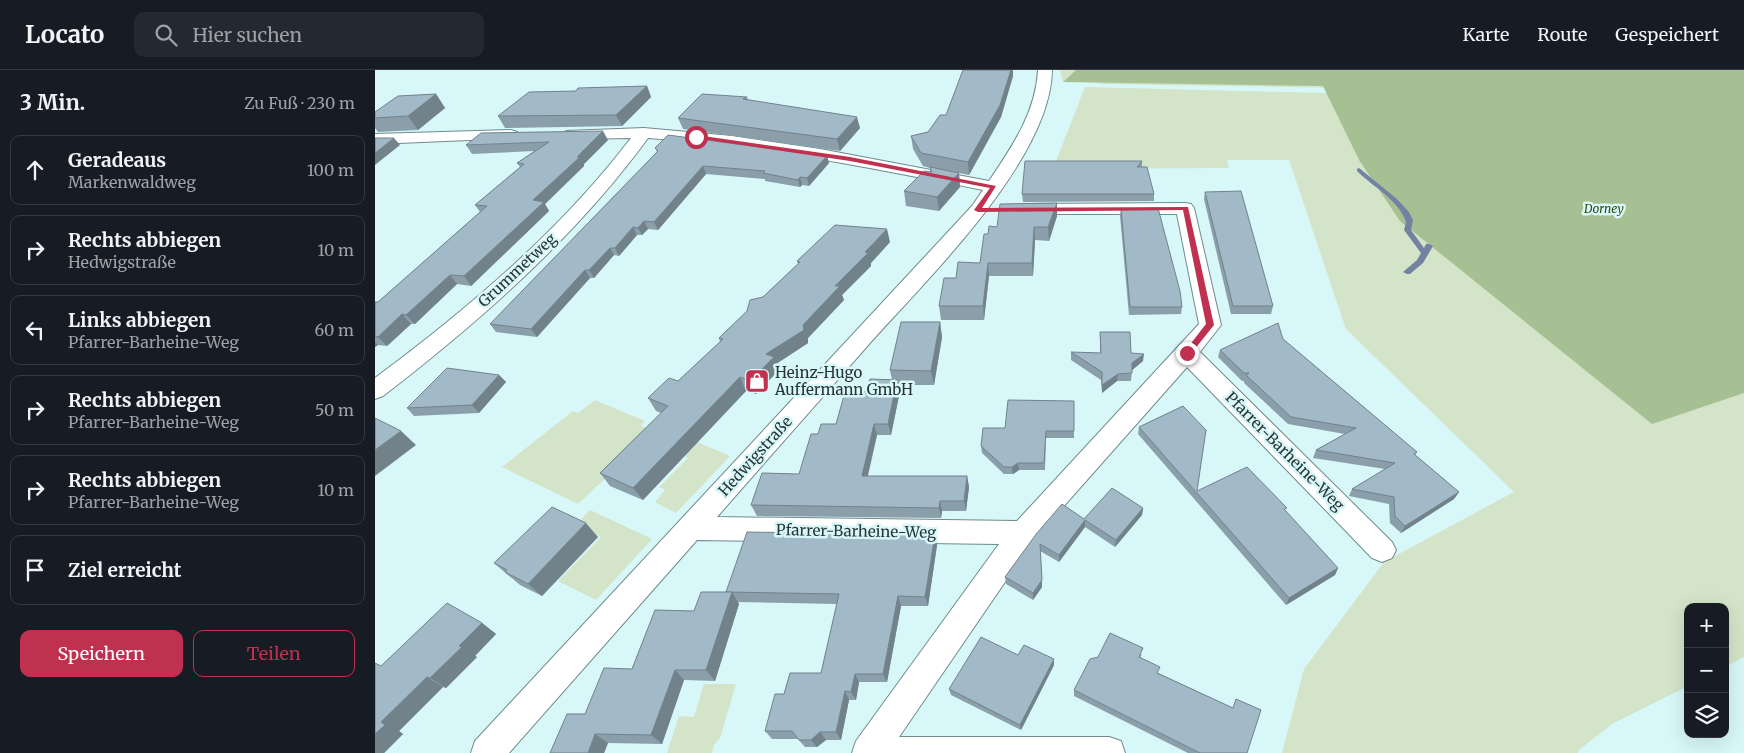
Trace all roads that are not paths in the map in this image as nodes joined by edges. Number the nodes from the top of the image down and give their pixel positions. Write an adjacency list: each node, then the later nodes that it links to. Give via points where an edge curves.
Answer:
1 (1045, 70): 6 (street, Hedwigstraße, via 1047,83)
2 (643, 133): 3 (street); 6 (street, via 696,137 840,158); 8 (street, Grummetweg, via 611,176 534,256 436,344)
3 (554, 134)
4 (524, 135): 5 (street)
5 (375, 139)
6 (994, 204): 7 (street, via 1185,208 1210,325); 9 (street, Hedwigstraße)
7 (1187, 353): 10 (street); 11 (street, Pfarrer-Barheine-Weg)
8 (375, 390)
9 (690, 528): 10 (street, Pfarrer-Barheine-Weg); 12 (street, Hedwigstraße)
10 (1023, 534): 13 (street)
11 (1382, 550)
12 (487, 753)
13 (868, 753): 14 (street)
14 (1109, 753)

